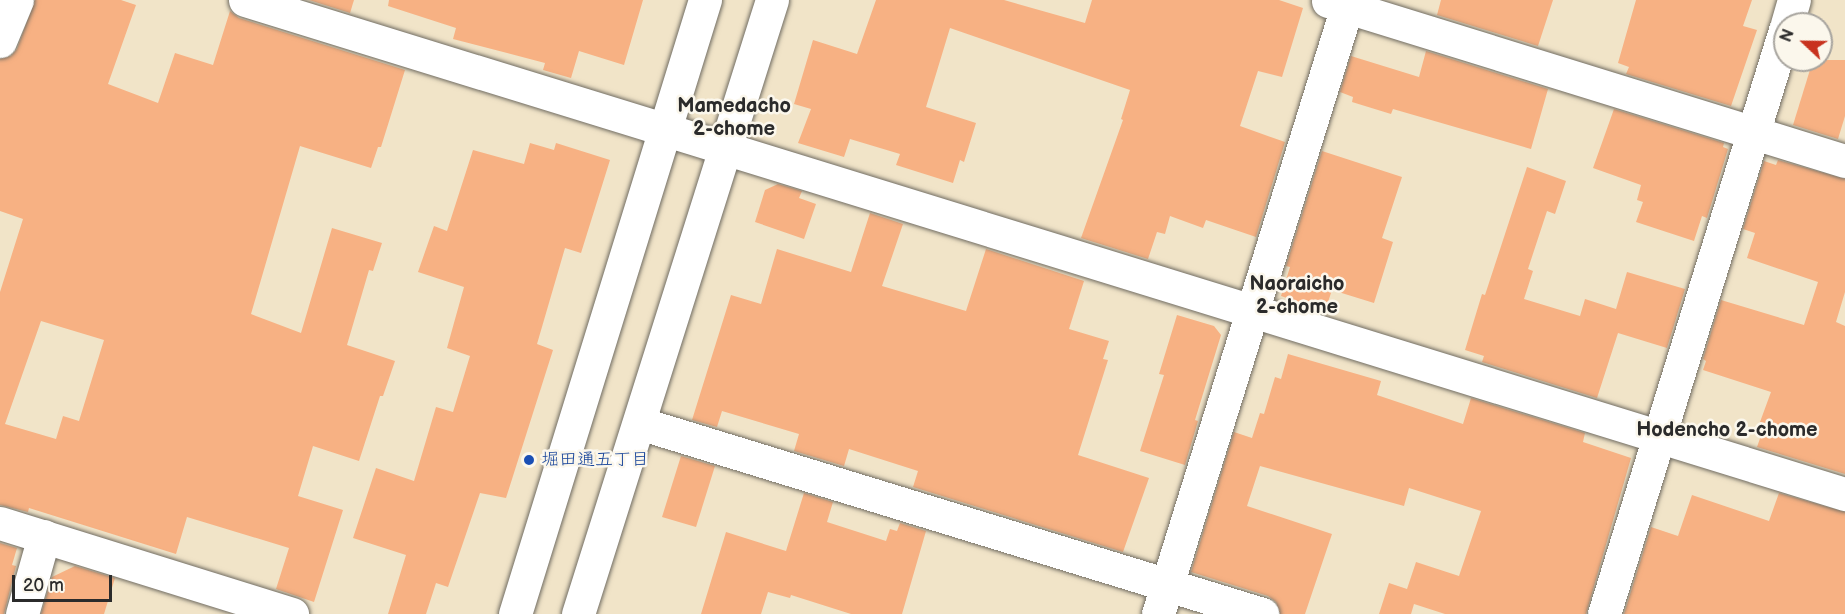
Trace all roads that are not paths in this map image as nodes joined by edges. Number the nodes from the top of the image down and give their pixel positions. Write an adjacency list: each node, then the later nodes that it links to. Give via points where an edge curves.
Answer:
1 (17, 0): 6 (street)
2 (245, 0): 8 (street)
3 (705, 0): 8 (street)
4 (772, 0): 10 (street)
5 (1341, 2): 9 (street); 12 (street)
6 (0, 41)
7 (1773, 69): 9 (street)
8 (664, 131): 10 (street); 21 (street)
9 (1753, 133): 11 (street); 14 (street)
10 (724, 150): 12 (street); 13 (street)
11 (1845, 161)
12 (1252, 312): 14 (street); 18 (street)
13 (639, 423): 18 (street); 22 (street)
14 (1659, 437): 15 (street); 24 (street)
15 (1845, 494)
16 (0, 523): 17 (street)
17 (44, 537): 19 (street); 20 (street)
18 (1163, 599): 23 (street)
19 (22, 614)
20 (292, 614)
21 (515, 614)
22 (578, 614)
23 (1262, 614)
24 (1604, 614)

